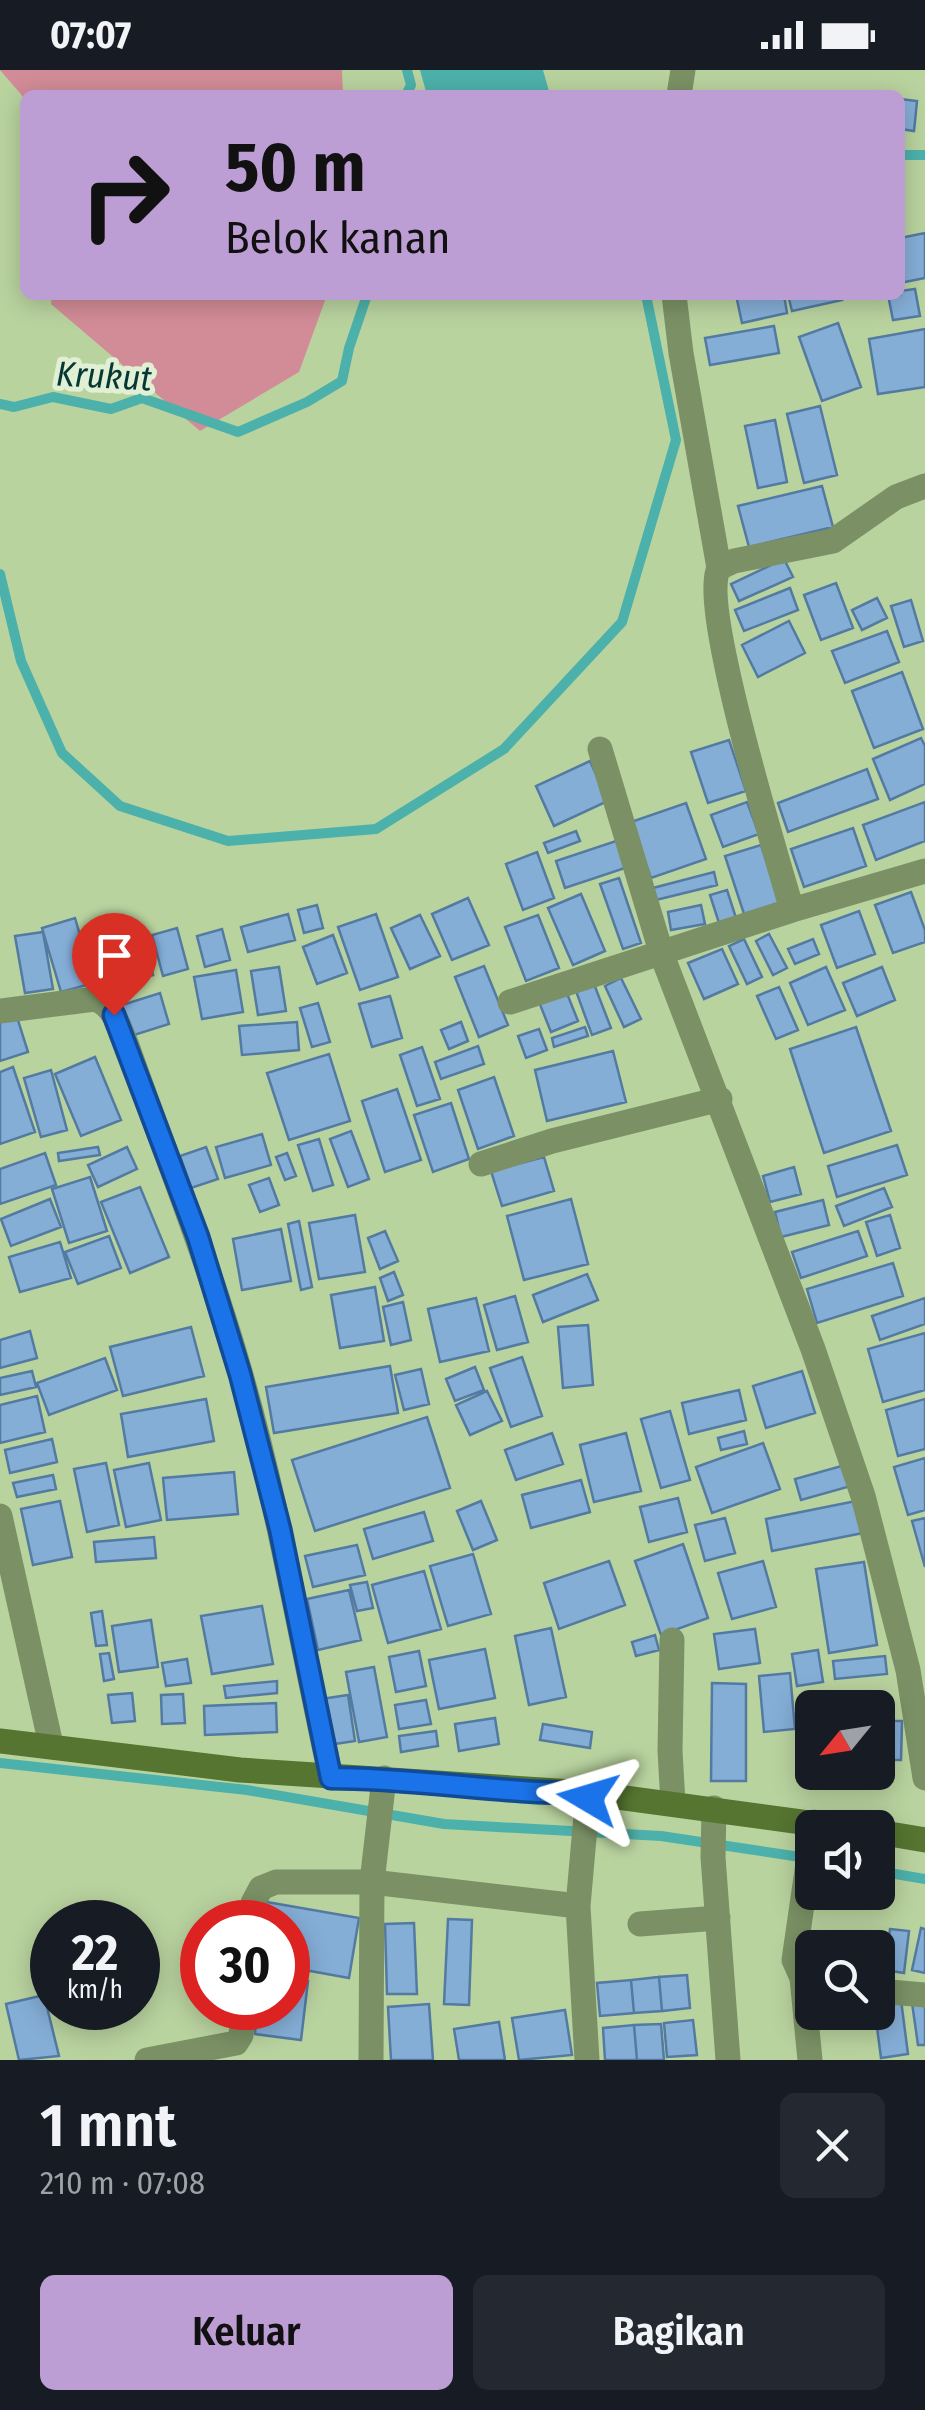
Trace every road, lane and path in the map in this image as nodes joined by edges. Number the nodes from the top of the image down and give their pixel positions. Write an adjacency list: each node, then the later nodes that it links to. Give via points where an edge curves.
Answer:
1 (675, 300): 3 (street)
2 (925, 486): 3 (street, via 896,497 832,541)
3 (719, 568): 6 (street, via 715,591 739,720)
4 (600, 749): 7 (street)
5 (925, 871): 6 (street)
6 (792, 910): 7 (street)
7 (662, 954): 8 (street); 10 (street)
8 (510, 1002)
9 (0, 1011): 16 (street, via 95,999 114,1015 198,1237 240,1374)
10 (720, 1099): 11 (street); 17 (street, via 864,1496 908,1670)
11 (481, 1164)
12 (0, 1516): 15 (street)
13 (672, 1640): 20 (street)
14 (0, 1741): 15 (main road)
15 (50, 1745): 16 (main road)
16 (331, 1778): 18 (main road)
17 (925, 1778)
18 (384, 1781): 19 (main road); 25 (street)
19 (588, 1795): 20 (main road); 27 (street)
20 (673, 1803): 21 (main road)
21 (712, 1813): 22 (main road); 28 (street)
22 (795, 1828)
23 (895, 1835): 24 (main road)
24 (925, 1840)
25 (373, 1871): 26 (street, via 276,1882 261,1888); 27 (street); 35 (street)
26 (255, 1900)
27 (578, 1906): 36 (street)
28 (718, 1918): 29 (street); 37 (street)
29 (640, 1924)
30 (895, 1992): 31 (street)
31 (925, 1995)
32 (241, 2030): 34 (street, via 236,2043)
33 (809, 2030): 38 (street)
34 (147, 2060)
35 (371, 2060)
36 (586, 2060)
37 (728, 2060)
38 (810, 2060)

